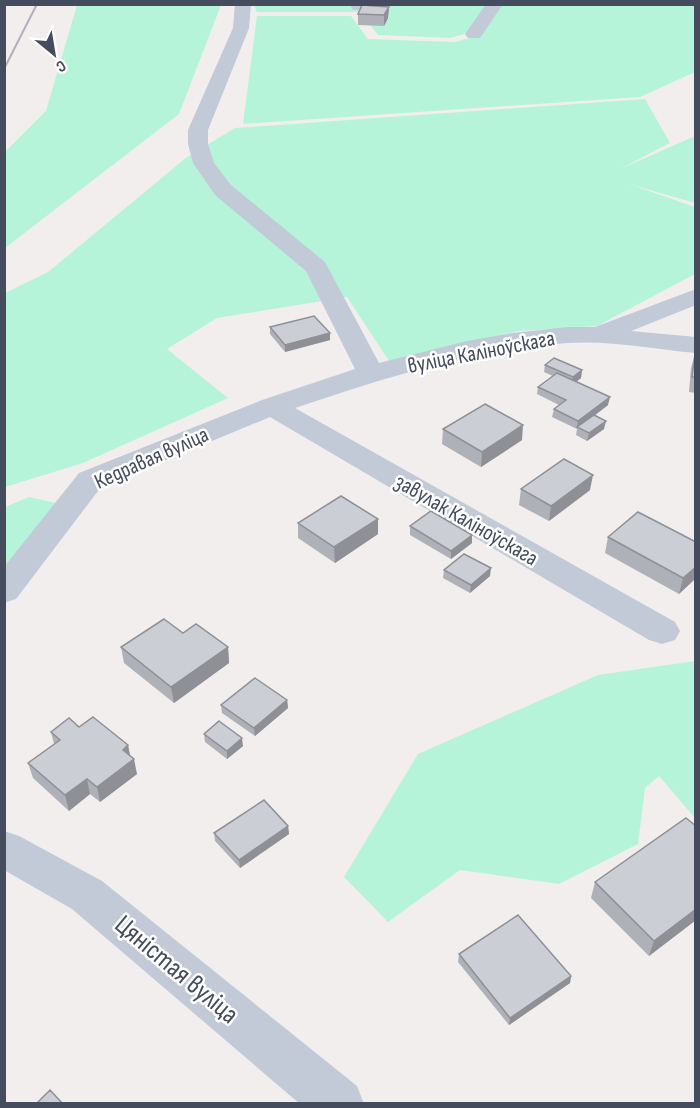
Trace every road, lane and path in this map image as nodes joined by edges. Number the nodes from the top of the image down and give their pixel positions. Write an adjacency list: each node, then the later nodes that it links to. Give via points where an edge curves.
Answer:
1 (243, 4): 9 (street, via 241,28 198,130 204,163 223,190 316,267)
2 (495, 4): 3 (street)
3 (474, 34)
4 (696, 296): 5 (street)
5 (657, 313): 6 (street); 7 (street)
6 (696, 321)
7 (595, 335): 8 (street, вуліца Каліноўскага); 9 (street, вуліца Каліноўскага, via 490,345)
8 (696, 345)
9 (371, 373): 10 (street, вуліца Каліноўскага)
10 (272, 406): 11 (street, Кедравая вуліца, via 90,480); 12 (street, завулак Каліноўскага)
11 (4, 591)
12 (662, 631)
13 (4, 849): 14 (street, Цяністая вуліца, via 87,895)
14 (339, 1104)

